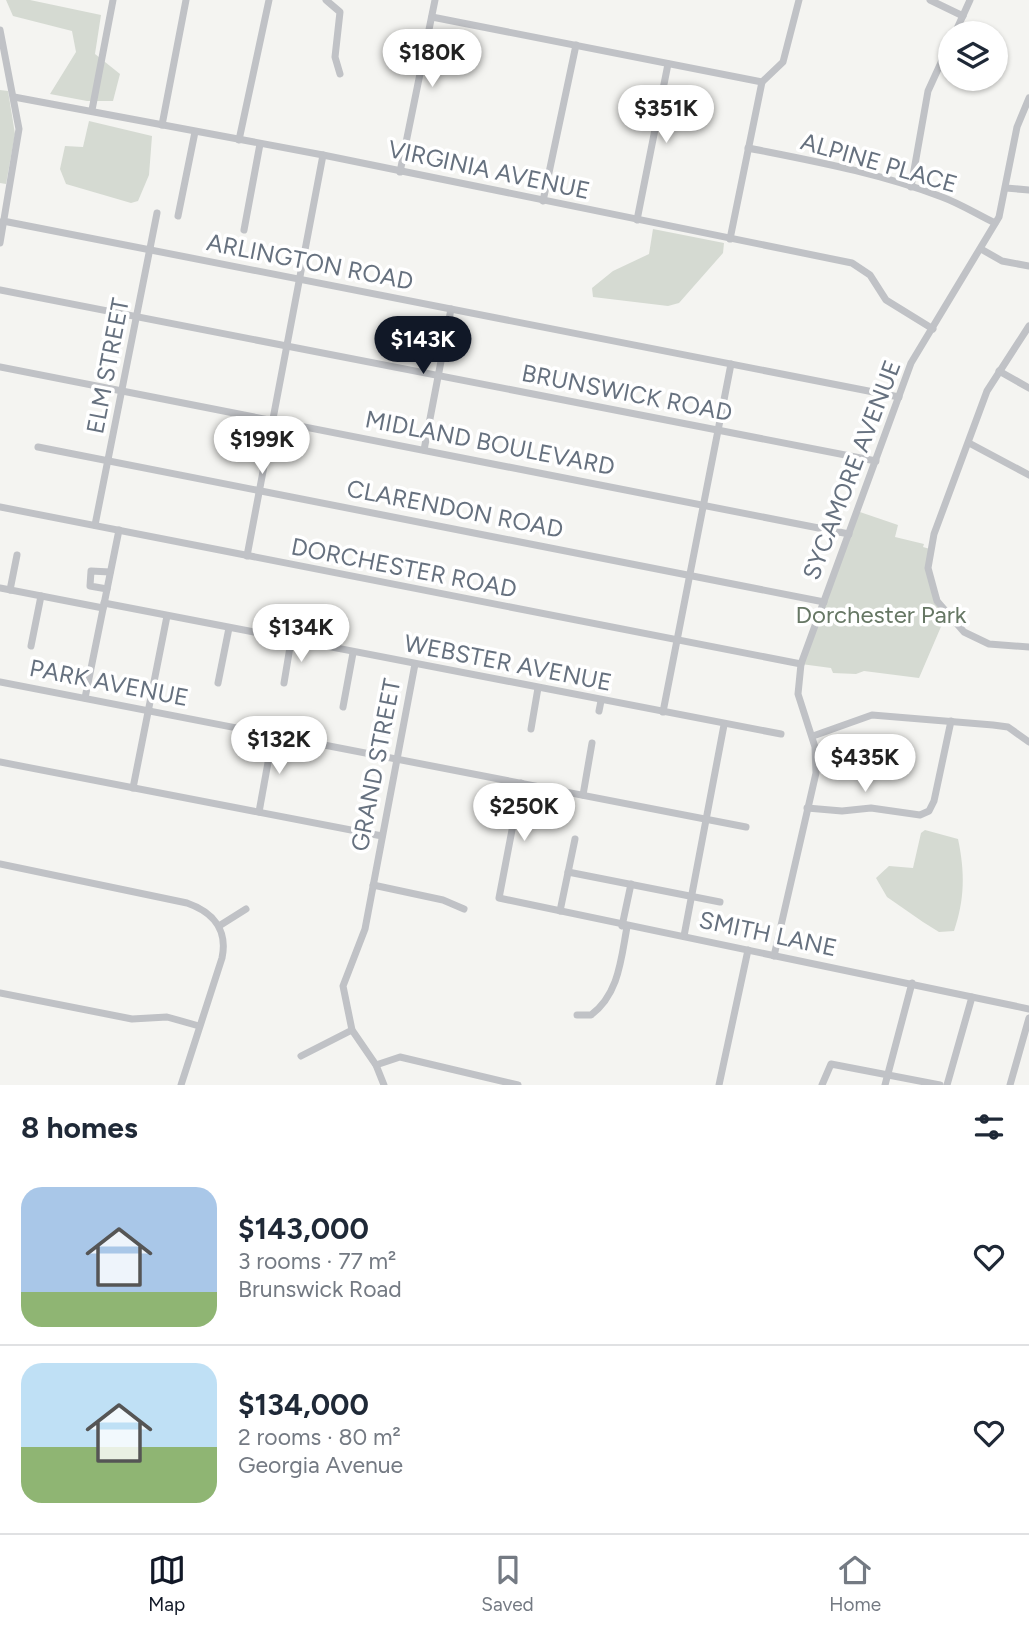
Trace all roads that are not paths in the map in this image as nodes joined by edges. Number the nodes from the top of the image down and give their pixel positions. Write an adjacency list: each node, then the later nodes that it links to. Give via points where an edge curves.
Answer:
1 (113, 0): 20 (street)
2 (186, 0): 21 (street)
3 (269, 0): 23 (street)
4 (326, 0): 16 (street, via 340,12 335,57)
5 (435, 0): 10 (street)
6 (799, 0): 17 (street, via 783,62)
7 (930, 0): 9 (street)
8 (970, 0): 9 (street)
9 (963, 16): 11 (street)
10 (432, 17): 13 (street); 27 (street)
11 (961, 21)
12 (0, 30): 18 (street)
13 (576, 45): 14 (street); 31 (street)
14 (668, 64): 17 (street); 34 (street)
15 (938, 69): 28 (street, via 928,91)
16 (340, 74)
17 (762, 82): 25 (street)
18 (14, 97): 20 (street, VIRGINIA AVENUE); 35 (street, via 19,147)
19 (1029, 98): 29 (street, SYCAMORE AVENUE, via 1017,127)
20 (92, 110): 21 (street, VIRGINIA AVENUE)
21 (162, 125): 22 (street, VIRGINIA AVENUE)
22 (195, 132): 23 (street, VIRGINIA AVENUE); 33 (street)
23 (239, 141): 24 (street, VIRGINIA AVENUE)
24 (260, 144): 26 (street, VIRGINIA AVENUE); 37 (street)
25 (748, 148): 28 (street, ALPINE PLACE); 38 (street)
26 (324, 155): 27 (street, VIRGINIA AVENUE); 43 (street)
27 (400, 172): 31 (street, VIRGINIA AVENUE)
28 (911, 187): 36 (street, ALPINE PLACE)
29 (1006, 188): 30 (street); 36 (street, SYCAMORE AVENUE)
30 (1029, 190)
31 (544, 201): 34 (street, VIRGINIA AVENUE)
32 (157, 213): 41 (street, ELM STREET)
33 (178, 216)
34 (637, 220): 38 (street, VIRGINIA AVENUE)
35 (3, 221): 39 (street); 41 (street, ARLINGTON ROAD)
36 (996, 223): 40 (street, SYCAMORE AVENUE)
37 (244, 230)
38 (730, 239): 48 (street, VIRGINIA AVENUE, via 852,263 870,275 895,307)
39 (0, 243)
40 (981, 249): 42 (street, via 1002,261); 48 (street, SYCAMORE AVENUE)
41 (149, 252): 43 (street, ARLINGTON ROAD); 46 (street, ELM STREET)
42 (1029, 266)
43 (301, 279): 45 (street, ARLINGTON ROAD); 49 (street)
44 (0, 290): 46 (street, BRUNSWICK ROAD)
45 (451, 309): 50 (street, ARLINGTON ROAD); 53 (street)
46 (137, 316): 49 (street, BRUNSWICK ROAD); 55 (street, ELM STREET)
47 (1029, 326): 52 (street)
48 (933, 329): 56 (street, SYCAMORE AVENUE, via 911,363)
49 (287, 345): 53 (street, BRUNSWICK ROAD); 57 (street)
50 (731, 364): 56 (street, ARLINGTON ROAD); 58 (street)
51 (0, 367): 55 (street, MIDLAND BOULEVARD)
52 (999, 371): 54 (street); 59 (street)
53 (438, 375): 58 (street, BRUNSWICK ROAD); 61 (street)
54 (1029, 388)
55 (122, 391): 57 (street, MIDLAND BOULEVARD); 62 (street, ELM STREET)
56 (899, 397): 63 (street, SYCAMORE AVENUE)
57 (272, 421): 61 (street, MIDLAND BOULEVARD); 65 (street)
58 (718, 431): 63 (street, BRUNSWICK ROAD); 66 (street)
59 (969, 443): 64 (street); 86 (street, via 930,545 930,583 946,615 964,632 989,644)
60 (38, 447): 62 (street, CLARENDON ROAD)
61 (424, 450): 66 (street, MIDLAND BOULEVARD)
62 (109, 461): 65 (street, CLARENDON ROAD); 68 (street, ELM STREET)
63 (876, 461): 70 (street, SYCAMORE AVENUE)
64 (1029, 475)
65 (260, 490): 72 (street); 74 (street, CLARENDON ROAD)
66 (704, 505): 70 (street, MIDLAND BOULEVARD); 74 (street)
67 (0, 507): 68 (street, DORCHESTER ROAD)
68 (95, 525): 69 (street, DORCHESTER ROAD)
69 (118, 530): 72 (street, DORCHESTER ROAD); 73 (street)
70 (849, 534): 79 (street, SYCAMORE AVENUE)
71 (17, 555): 77 (street)
72 (247, 556): 84 (street, DORCHESTER ROAD)
73 (110, 572): 76 (street); 76 (street, via 95,570 89,577 90,586)
74 (690, 575): 79 (street, CLARENDON ROAD); 84 (street)
75 (0, 588): 77 (street, WEBSTER AVENUE)
76 (107, 589): 80 (street)
77 (10, 590): 78 (street, WEBSTER AVENUE)
78 (41, 596): 80 (street, WEBSTER AVENUE); 85 (street)
79 (824, 602): 89 (street, SYCAMORE AVENUE)
80 (104, 606): 81 (street, WEBSTER AVENUE); 94 (street)
81 (167, 616): 82 (street, WEBSTER AVENUE); 97 (street)
82 (229, 628): 83 (street, WEBSTER AVENUE); 91 (street)
83 (291, 641): 87 (street, WEBSTER AVENUE); 92 (street)
84 (677, 641): 89 (street, DORCHESTER ROAD); 99 (street)
85 (31, 646)
86 (1029, 647)
87 (353, 653): 88 (street, WEBSTER AVENUE); 96 (street)
88 (415, 664): 93 (street, WEBSTER AVENUE); 108 (street, GRAND STREET)
89 (801, 664): 105 (street, SYCAMORE AVENUE, via 798,694)
90 (0, 682): 94 (street, PARK AVENUE)
91 (218, 683)
92 (284, 683)
93 (538, 688): 95 (street, WEBSTER AVENUE); 102 (street)
94 (85, 698): 97 (street, PARK AVENUE)
95 (601, 701): 98 (street); 99 (street, WEBSTER AVENUE)
96 (343, 706)
97 (149, 710): 104 (street, PARK AVENUE); 111 (street)
98 (599, 711)
99 (663, 712): 101 (street, WEBSTER AVENUE)
100 (951, 721): 105 (street, via 873,715); 106 (street, via 1008,727); 113 (street, via 929,811 920,815 871,808)
101 (724, 724): 103 (street, WEBSTER AVENUE); 115 (street)
102 (531, 729)
103 (780, 734)
104 (273, 735): 108 (street, PARK AVENUE); 114 (street)
105 (813, 736): 113 (street, SYCAMORE AVENUE, via 816,773)
106 (1029, 742)
107 (592, 743): 112 (street)
108 (397, 759): 110 (street, PARK AVENUE); 117 (street, GRAND STREET)
109 (0, 762): 111 (street)
110 (521, 783): 112 (street, PARK AVENUE); 127 (street, SMITH LANE, via 499,898)
111 (133, 788): 114 (street)
112 (583, 794): 115 (street, PARK AVENUE)
113 (807, 808): 132 (street, SYCAMORE AVENUE)
114 (259, 812): 117 (street)
115 (708, 818): 116 (street, PARK AVENUE); 123 (street)
116 (746, 827)
117 (382, 836): 122 (street, GRAND STREET)
118 (575, 839): 120 (street)
119 (0, 864): 128 (street, via 187,903 205,910)
120 (568, 872): 121 (street); 127 (street)
121 (631, 884): 123 (street); 129 (street)
122 (373, 885): 126 (street); 140 (street, via 363,936 343,986)
123 (692, 897): 124 (street); 130 (street)
124 (720, 902)
125 (246, 909): 128 (street)
126 (464, 909)
127 (560, 911): 129 (street, SMITH LANE)
128 (219, 926): 139 (street, via 222,958)
129 (624, 926): 130 (street, SMITH LANE); 137 (street, via 618,975 609,996 591,1015)
130 (684, 936): 131 (street, SMITH LANE)
131 (748, 950): 132 (street, SMITH LANE); 147 (street)
132 (774, 956): 133 (street, SMITH LANE)
133 (912, 984): 135 (street, SMITH LANE); 143 (street)
134 (0, 993): 139 (street, via 132,1019 167,1017)
135 (972, 997): 136 (street, SMITH LANE); 151 (street)
136 (1029, 1009)
137 (577, 1016)
138 (1029, 1018): 152 (street)
139 (199, 1027): 144 (street)
140 (352, 1030): 141 (street); 142 (street)
141 (301, 1056)
142 (376, 1065): 145 (street); 146 (street, via 400,1057)
143 (888, 1074): 148 (street, via 831,1064); 149 (street); 150 (street)
144 (181, 1085)
145 (384, 1085)
146 (518, 1085)
147 (719, 1085)
148 (822, 1085)
149 (885, 1085)
150 (940, 1085)
151 (947, 1085)
152 (1010, 1085)

